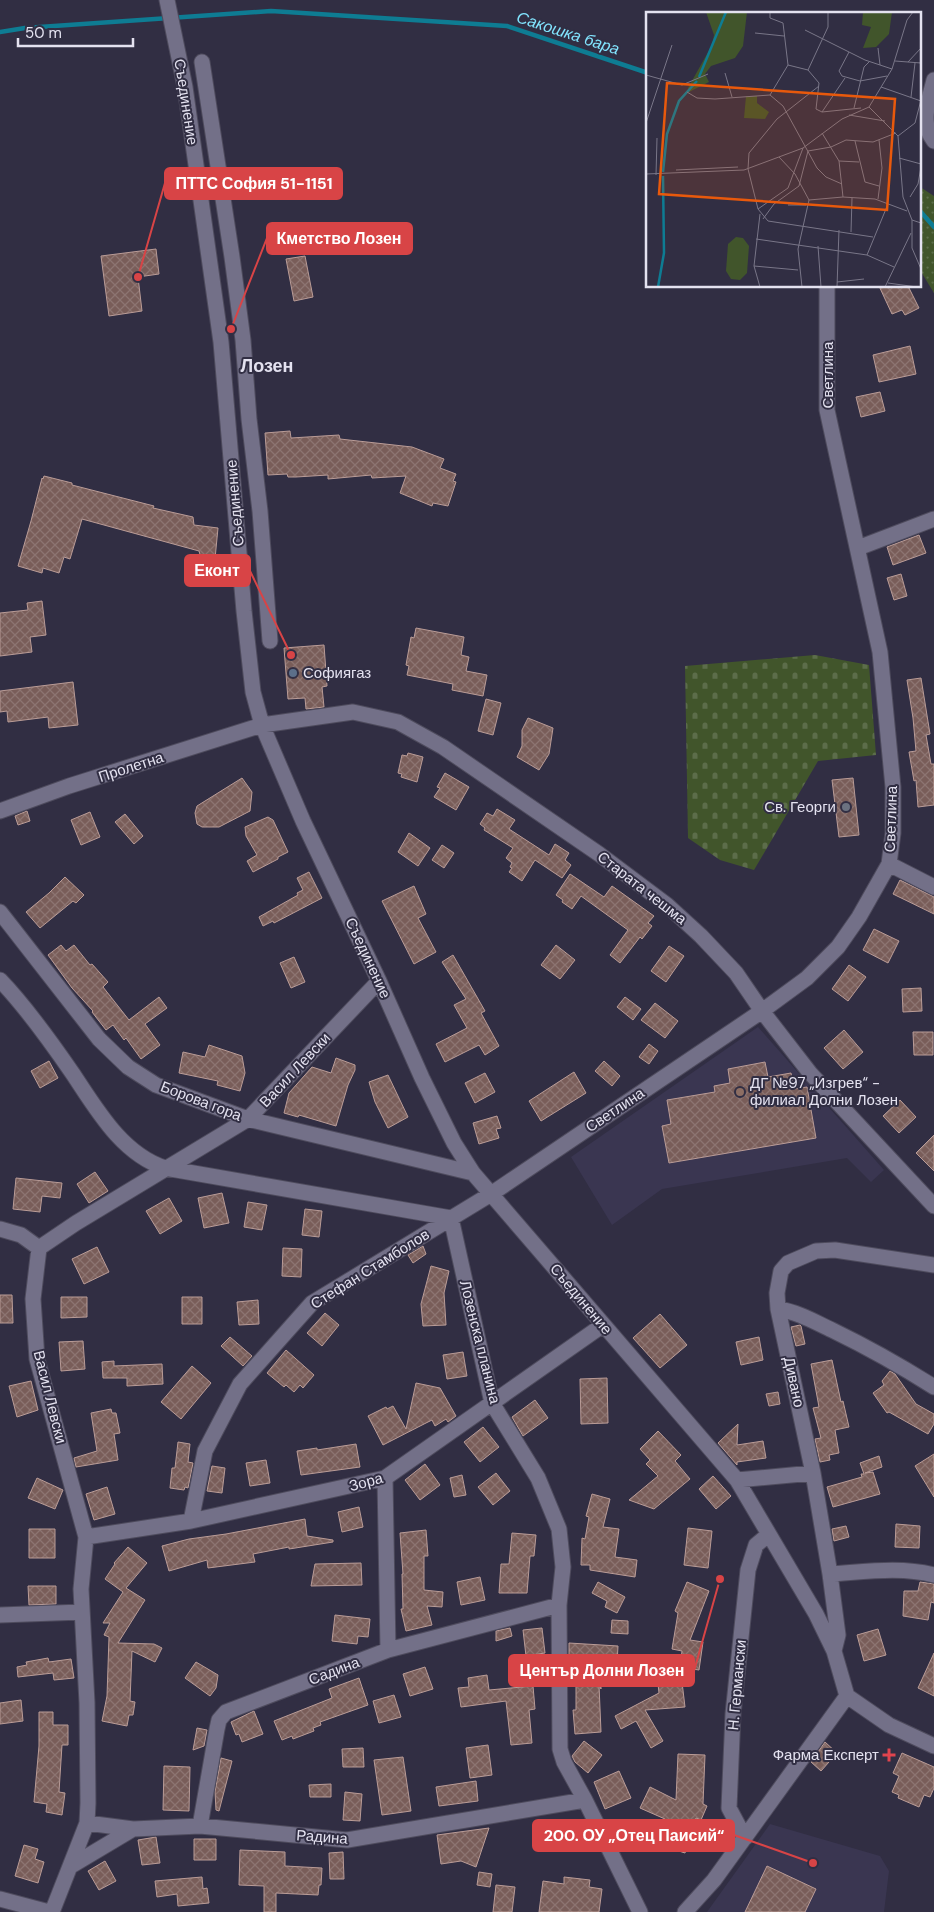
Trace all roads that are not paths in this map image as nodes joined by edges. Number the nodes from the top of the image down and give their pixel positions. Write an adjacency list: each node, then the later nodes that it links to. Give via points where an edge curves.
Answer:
1 (167, 0): 9 (street, Съединение, via 185,87 220,334 244,612 253,692)
2 (202, 62): 8 (street, via 243,340)
3 (934, 80): 4 (street, via 925,124)
4 (934, 141)
5 (827, 288): 7 (street, Светлина, via 827,410)
6 (934, 519): 7 (street)
7 (858, 548): 11 (street, Светлина, via 880,652 893,787)
8 (270, 641)
9 (262, 725): 10 (street, Пролетна); 15 (street, Съединение, via 303,821); 16 (street, Старата чешма, via 353,712 398,722 443,747 599,854 667,906 736,973)
10 (0, 811)
11 (889, 864): 12 (street); 16 (street, Светлина, via 838,947 807,978)
12 (934, 887)
13 (0, 912): 17 (street, Борова гора, via 99,1039 128,1067 156,1085)
14 (0, 980): 18 (street, via 112,1130 149,1163)
15 (379, 981): 17 (street, Васил Левски); 19 (street, Съединение, via 422,1078 454,1143)
16 (762, 1011): 20 (street, Светлина); 21 (street, Старата чешма, via 810,1073)
17 (248, 1119): 18 (street, Васил Левски); 19 (street, Борова гора)
18 (165, 1168): 22 (street); 24 (street, Васил Левски)
19 (473, 1173): 20 (street, Съединение)
20 (491, 1194): 22 (street, Стефан Стамболов); 27 (street, Съединение)
21 (934, 1206)
22 (452, 1218): 29 (street, Лозенска планина); 33 (street, Стефан Стамболов, via 312,1303 240,1384 205,1451)
23 (0, 1229): 24 (street, via 21,1235)
24 (39, 1248): 35 (street, Васил Левски, via 33,1299 38,1359)
25 (934, 1265): 26 (street, Дивано, via 835,1250 816,1251 788,1262 781,1271)
26 (778, 1309): 28 (street, via 790,1311 843,1335); 30 (street, Дивано)
27 (603, 1325): 29 (street, Зора); 32 (street, Съединение)
28 (934, 1387)
29 (492, 1403): 31 (street, Зора); 38 (street, Лозенска планина, via 538,1478 558,1529 563,1567)
30 (813, 1473): 32 (street); 36 (street, Дивано)
31 (386, 1478): 33 (street, Зора); 41 (street)
32 (737, 1480): 34 (street, Съединение)
33 (191, 1521): 35 (street, Зора)
34 (768, 1535): 42 (street, Съединение, via 816,1614); 49 (street, Н. Германски, via 756,1545 748,1570 734,1714 729,1808)
35 (86, 1537): 39 (street, Васил Левски)
36 (830, 1574): 37 (street, via 876,1571); 42 (street, Дивано, via 838,1635)
37 (934, 1575)
38 (559, 1605): 41 (street, Садина); 45 (street, Лозенска планина, via 560,1749)
39 (82, 1612): 40 (street); 46 (street, Васил Левски, via 89,1780)
40 (0, 1615)
41 (388, 1650): 47 (street, Садина, via 226,1712 219,1720)
42 (834, 1651): 43 (street, Съединение)
43 (847, 1696): 44 (street, via 889,1725); 49 (street)
44 (934, 1746)
45 (585, 1800): 47 (street, Радина, via 347,1840); 53 (street, Лозенска планина)
46 (86, 1823): 48 (street, Радина); 50 (street, Васил Левски)
47 (200, 1826): 48 (street, Радина)
48 (133, 1829): 50 (street)
49 (745, 1838): 54 (street)
50 (71, 1866): 52 (street, Васил Левски)
51 (0, 1899): 52 (street)
52 (50, 1912)
53 (640, 1912)
54 (686, 1912)

